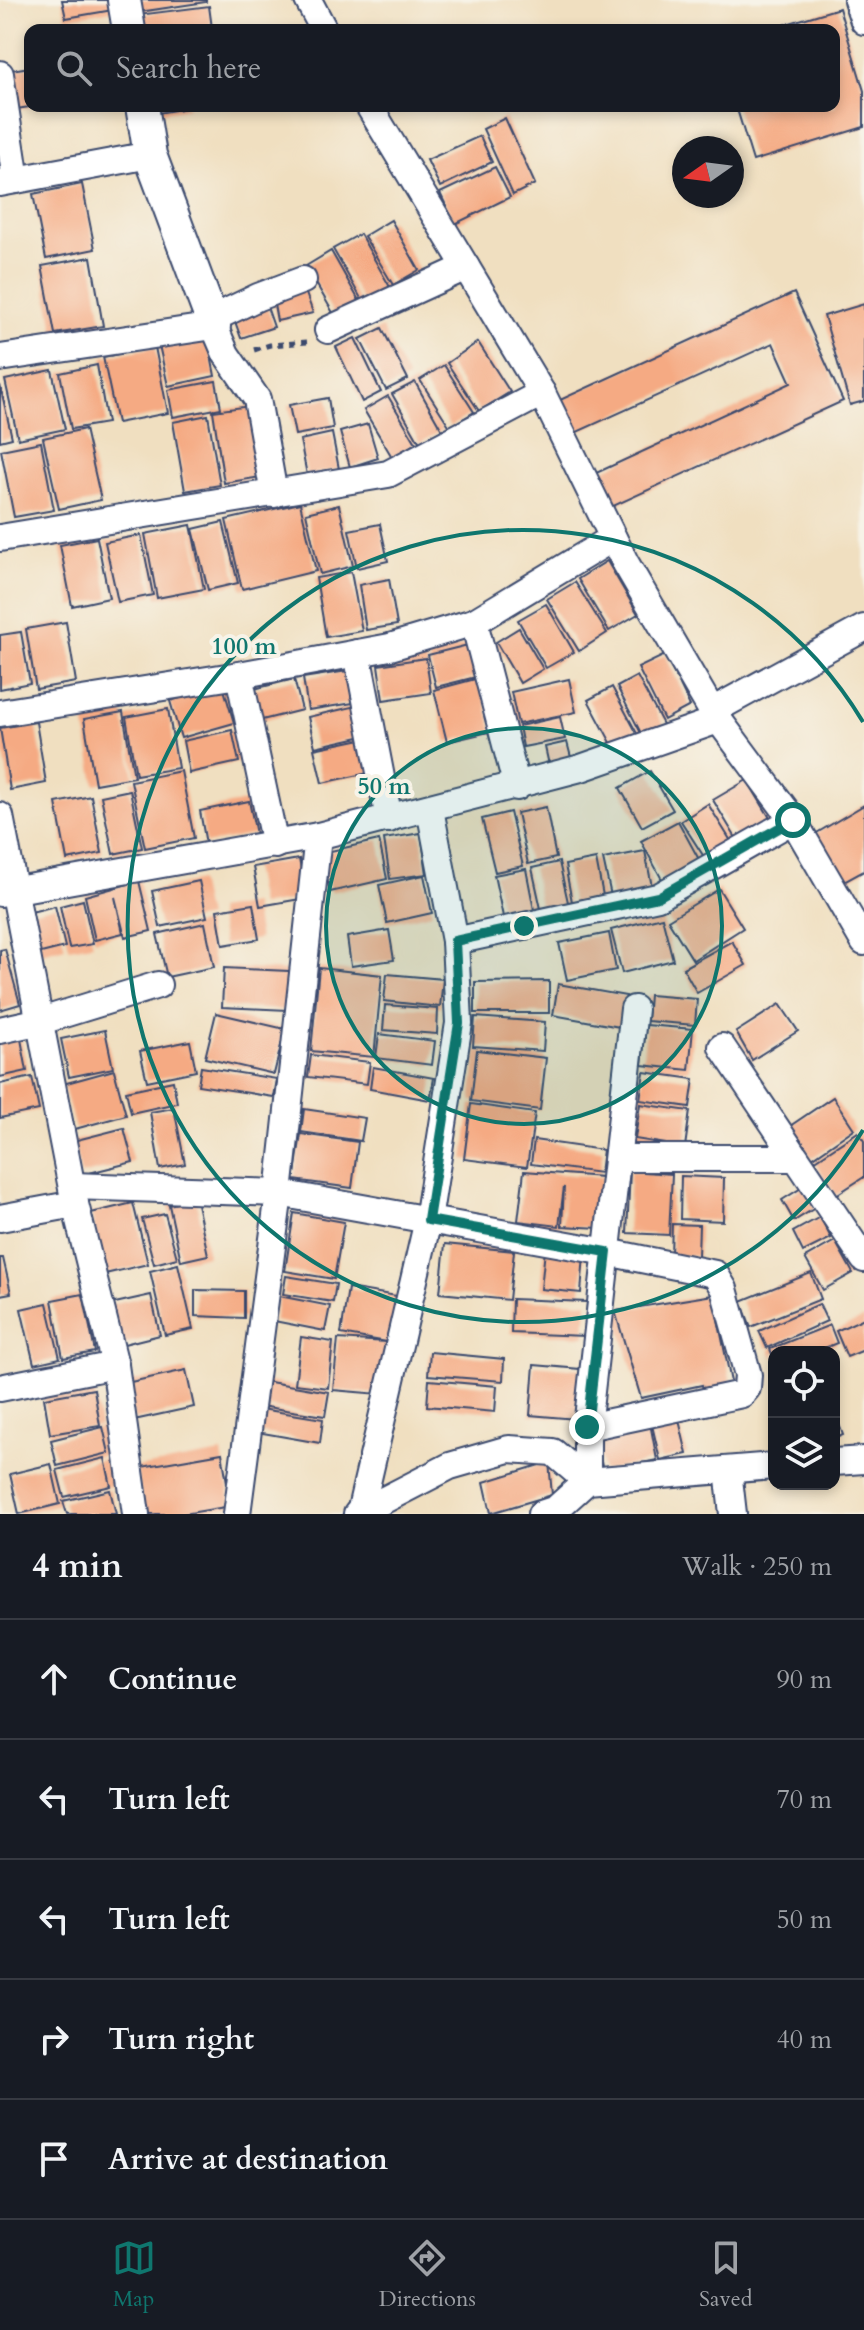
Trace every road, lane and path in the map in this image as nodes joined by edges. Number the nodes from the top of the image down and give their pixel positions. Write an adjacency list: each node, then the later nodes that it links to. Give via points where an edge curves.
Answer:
1 (124, 0): 5 (street)
2 (308, 0): 6 (street)
3 (857, 0): 4 (street)
4 (864, 21)
5 (128, 24)
6 (321, 24)
7 (0, 74): 11 (street)
8 (143, 112): 10 (street)
9 (373, 112): 12 (street)
10 (150, 155): 11 (street); 15 (street)
11 (8, 181)
12 (466, 267): 14 (street); 17 (street)
13 (303, 280): 15 (street, via 258,297)
14 (328, 330): 15 (path, via 313,340 254,350 238,348)
15 (217, 333): 16 (street); 18 (street, via 257,399)
16 (0, 358)
17 (542, 393): 18 (street, via 388,474); 20 (street)
18 (274, 494): 19 (street)
19 (0, 538)
20 (613, 538): 21 (street); 26 (street)
21 (474, 622): 23 (street); 27 (street)
22 (864, 628): 26 (street)
23 (357, 653): 24 (street); 30 (street)
24 (239, 675): 25 (street); 33 (street)
25 (0, 713)
26 (715, 716): 27 (street); 31 (street)
27 (517, 787): 28 (street)
28 (430, 809): 30 (street); 35 (street)
29 (0, 816): 34 (street)
30 (389, 819): 32 (street)
31 (793, 820): 35 (street, via 658,897); 36 (street)
32 (318, 836): 33 (street); 44 (street)
33 (275, 845): 34 (street)
34 (8, 892): 39 (street)
35 (455, 941): 47 (street, via 459,1023)
36 (864, 942)
37 (158, 985): 39 (street)
38 (634, 1009): 42 (street)
39 (41, 1021): 40 (street); 45 (street)
40 (0, 1030)
41 (722, 1047): 43 (street)
42 (618, 1158): 43 (street); 48 (street)
43 (795, 1158): 49 (street)
44 (279, 1193): 45 (street); 47 (street); 59 (street)
45 (73, 1195): 46 (street); 50 (street)
46 (0, 1218)
47 (428, 1220): 48 (street); 60 (street)
48 (607, 1252): 52 (street); 52 (street, via 715,1274 724,1289 747,1388 735,1397)
49 (864, 1259)
50 (115, 1365): 51 (street); 58 (street)
51 (0, 1388)
52 (587, 1427): 57 (street)
53 (864, 1460): 54 (street)
54 (840, 1462)
55 (768, 1467): 56 (street)
56 (728, 1470): 57 (street); 62 (street)
57 (587, 1481): 60 (street, via 553,1452 509,1449 450,1466); 61 (street, via 556,1509)
58 (136, 1514)
59 (237, 1514)
60 (361, 1514)
61 (541, 1514)
62 (733, 1514)

